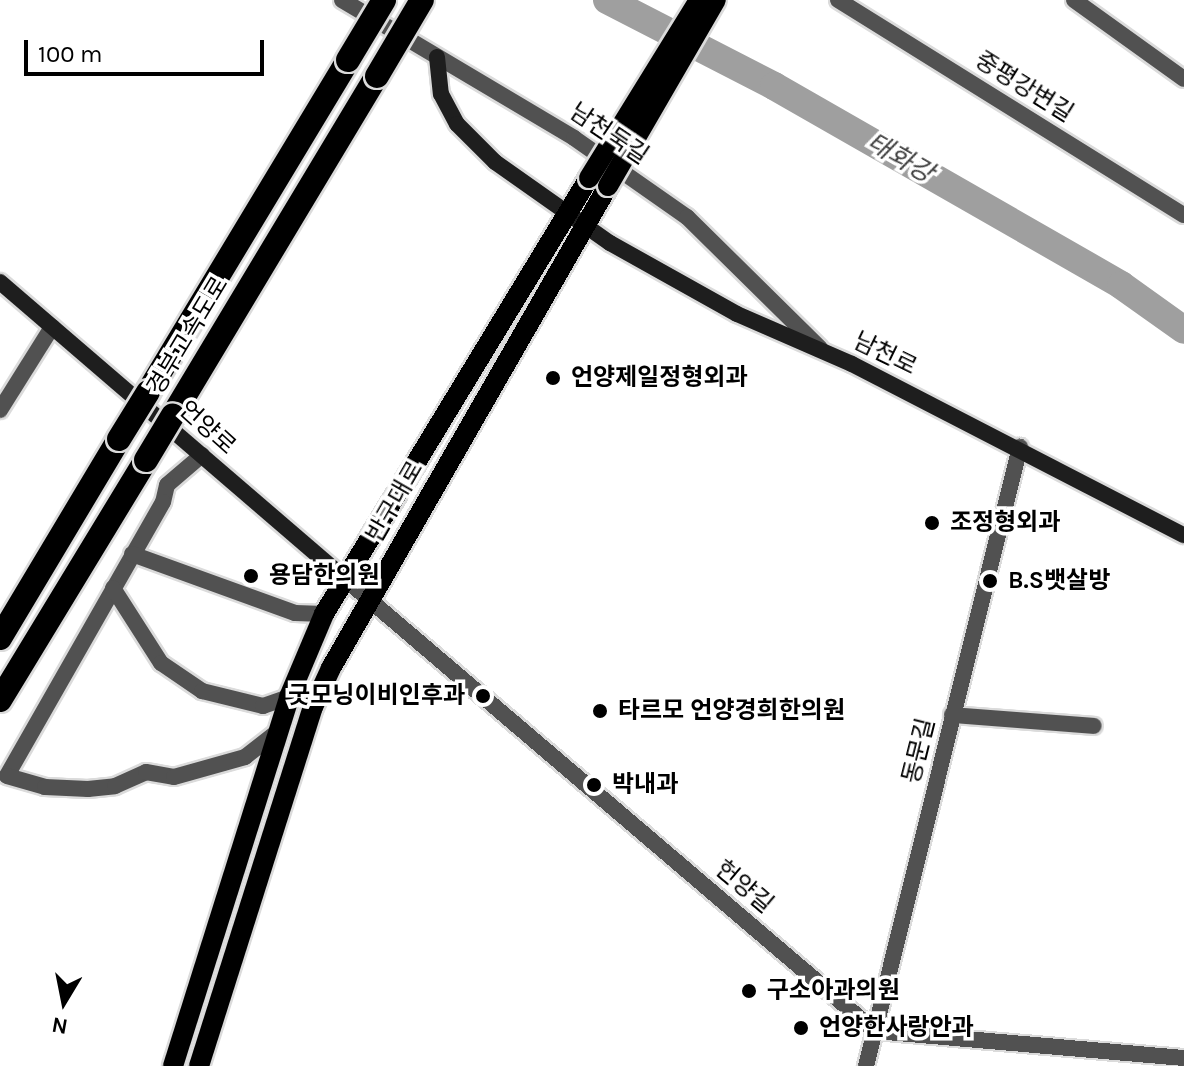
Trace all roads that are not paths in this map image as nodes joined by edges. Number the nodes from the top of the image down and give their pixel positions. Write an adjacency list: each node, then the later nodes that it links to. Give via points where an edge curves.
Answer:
1 (342, 0): 8 (street, 남천둑길)
2 (384, 0): 26 (highway, 경부고속도로, bridge)
3 (422, 0): 28 (highway, 경부고속도로, bridge)
4 (699, 0): 10 (main road, bridge)
5 (716, 0): 10 (main road, 반구대로, bridge)
6 (838, 0): 12 (street, 중평강변길)
7 (1074, 0): 9 (street)
8 (437, 57): 11 (main road, 남천로, via 441,94 457,124 495,162); 16 (street, 남천둑길, via 574,138 687,217)
9 (1184, 79)
10 (599, 182): 11 (main road, 반구대로); 13 (main road, 반구대로)
11 (566, 214): 13 (main road, 남천로); 22 (main road, 반구대로)
12 (1184, 215)
13 (585, 226): 16 (main road, 남천로, via 737,314); 24 (main road, 반구대로)
14 (0, 282): 15 (main road, 언양로)
15 (52, 327): 17 (street); 19 (main road, 언양로)
16 (820, 348): 18 (main road, 남천로)
17 (0, 410)
18 (1020, 447): 20 (main road, 남천로); 29 (street, 동문길)
19 (202, 455): 21 (street, via 174,474); 22 (main road, 언양로)
20 (1184, 535)
21 (132, 554): 23 (street); 25 (street, via 295,613)
22 (345, 579): 24 (street, 헌양길); 25 (main road, 반구대로)
23 (113, 588): 27 (street, via 161,663 202,691 263,706); 32 (street)
24 (369, 599): 33 (street, 헌양길); 36 (main road, 반구대로, via 313,707)
25 (324, 614): 27 (main road, 반구대로)
26 (2, 633)
27 (289, 697): 31 (main road, 반구대로)
28 (0, 700)
29 (952, 715): 30 (street); 33 (street, 동문길)
30 (1094, 726)
31 (279, 731): 32 (street, via 245,757 174,777 146,772 115,786 88,789); 35 (main road, 반구대로)
32 (3, 782)
33 (875, 1031): 34 (street); 37 (street, 동문길)
34 (1184, 1058)
35 (173, 1066)
36 (199, 1066)
37 (866, 1066)

